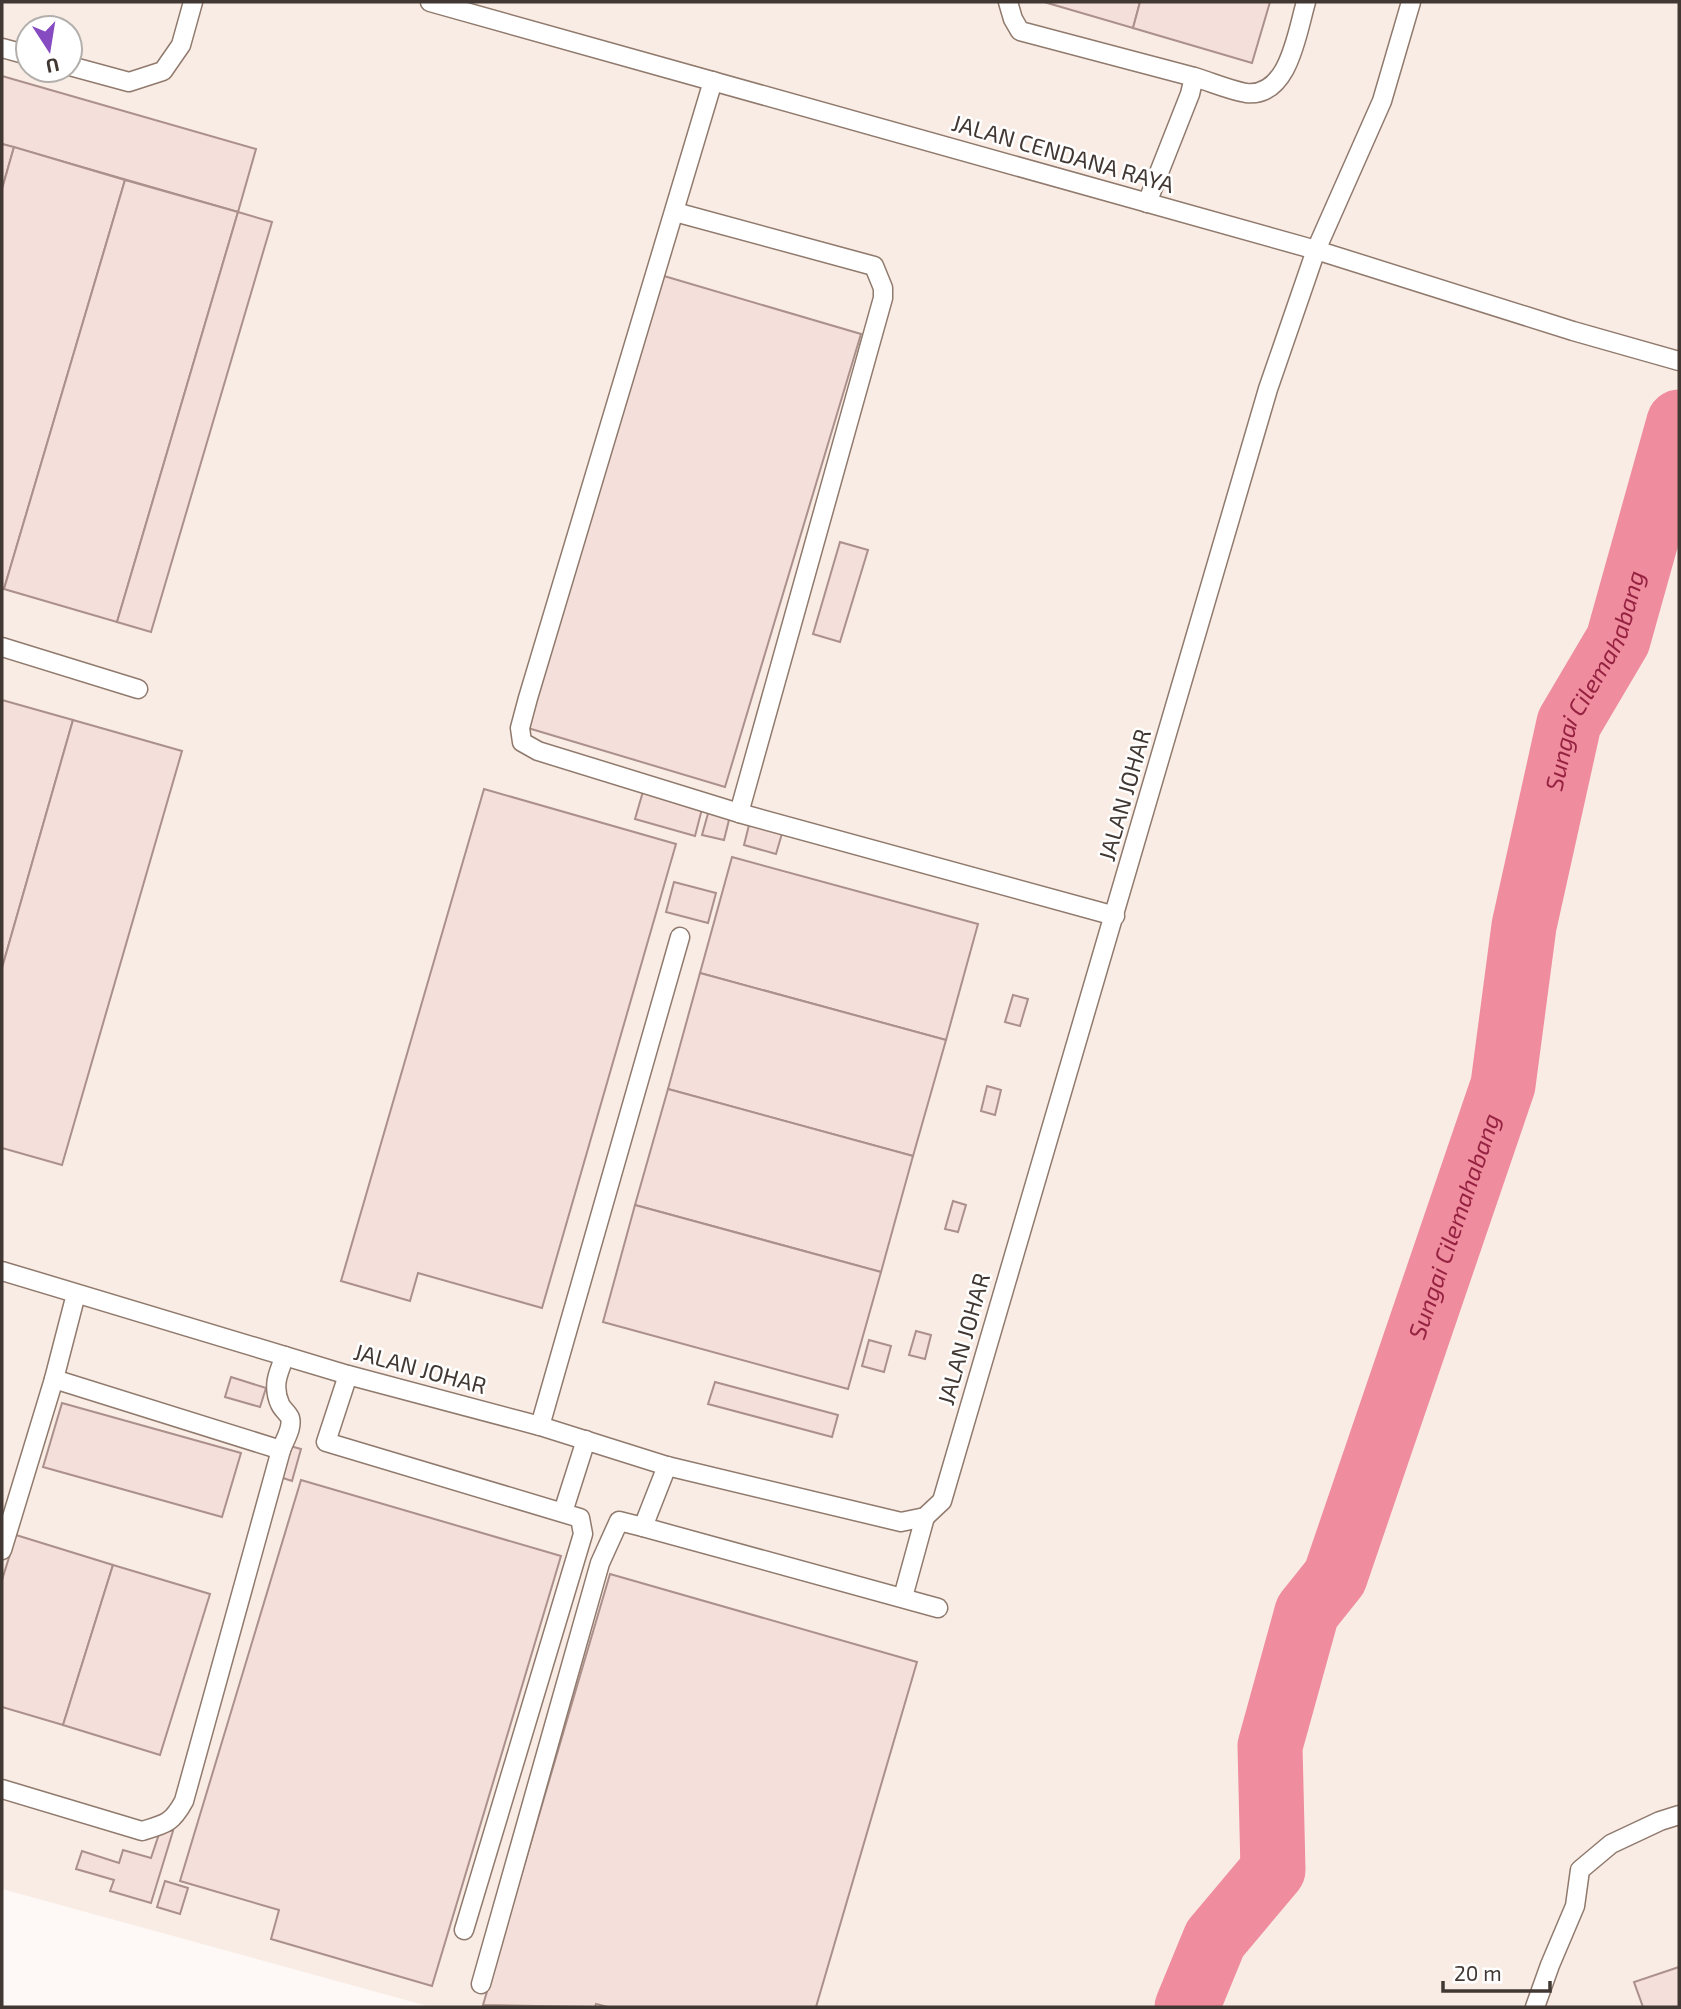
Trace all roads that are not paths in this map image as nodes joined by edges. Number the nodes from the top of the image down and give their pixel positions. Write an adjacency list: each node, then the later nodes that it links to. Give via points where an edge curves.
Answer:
1 (193, 2): 6 (lane, via 181,46 163,71 130,82)
2 (430, 2): 8 (lane, JALAN CENDANA RAYA)
3 (1008, 2): 7 (lane, via 1020,32)
4 (1306, 2): 7 (lane, via 1285,72 1268,89 1248,93)
5 (1411, 2): 11 (lane, JALAN JOHAR, via 1382,102)
6 (84, 70)
7 (1194, 77): 9 (lane)
8 (713, 81): 9 (lane, JALAN CENDANA RAYA); 10 (lane)
9 (1147, 203): 11 (lane, JALAN CENDANA RAYA)
10 (675, 212): 15 (lane, via 873,266 883,288); 15 (lane, via 520,728 523,742 538,751)
11 (1316, 250): 12 (lane, JALAN CENDANA RAYA); 16 (lane, JALAN JOHAR, via 1268,388)
12 (1679, 361)
13 (2, 647): 14 (lane)
14 (138, 689)
15 (739, 813): 16 (lane)
16 (1115, 916): 28 (lane, JALAN JOHAR, via 942,1500)
17 (680, 937): 23 (lane)
18 (2, 1271): 19 (lane, JALAN JOHAR)
19 (76, 1294): 20 (lane, JALAN JOHAR); 22 (lane)
20 (285, 1356): 21 (lane, JALAN JOHAR); 25 (lane, via 275,1390 290,1417)
21 (348, 1375): 23 (lane, JALAN JOHAR); 27 (lane, via 326,1442)
22 (54, 1379): 25 (lane); 30 (lane)
23 (540, 1426): 24 (lane, JALAN JOHAR)
24 (586, 1440): 26 (lane, JALAN JOHAR); 27 (lane)
25 (281, 1450): 33 (lane, via 184,1801 175,1817 142,1831)
26 (667, 1466): 28 (lane, JALAN JOHAR, via 901,1522); 29 (lane)
27 (563, 1512): 35 (lane, via 580,1518 583,1534)
28 (925, 1517): 31 (lane)
29 (643, 1527): 31 (lane); 36 (lane, via 619,1521 600,1563)
30 (2, 1550)
31 (902, 1597): 32 (lane)
32 (938, 1608)
33 (2, 1789)
34 (1679, 1815): 37 (lane, via 1611,1844 1580,1870 1575,1906)
35 (464, 1930)
36 (481, 1984)
37 (1535, 2007)

